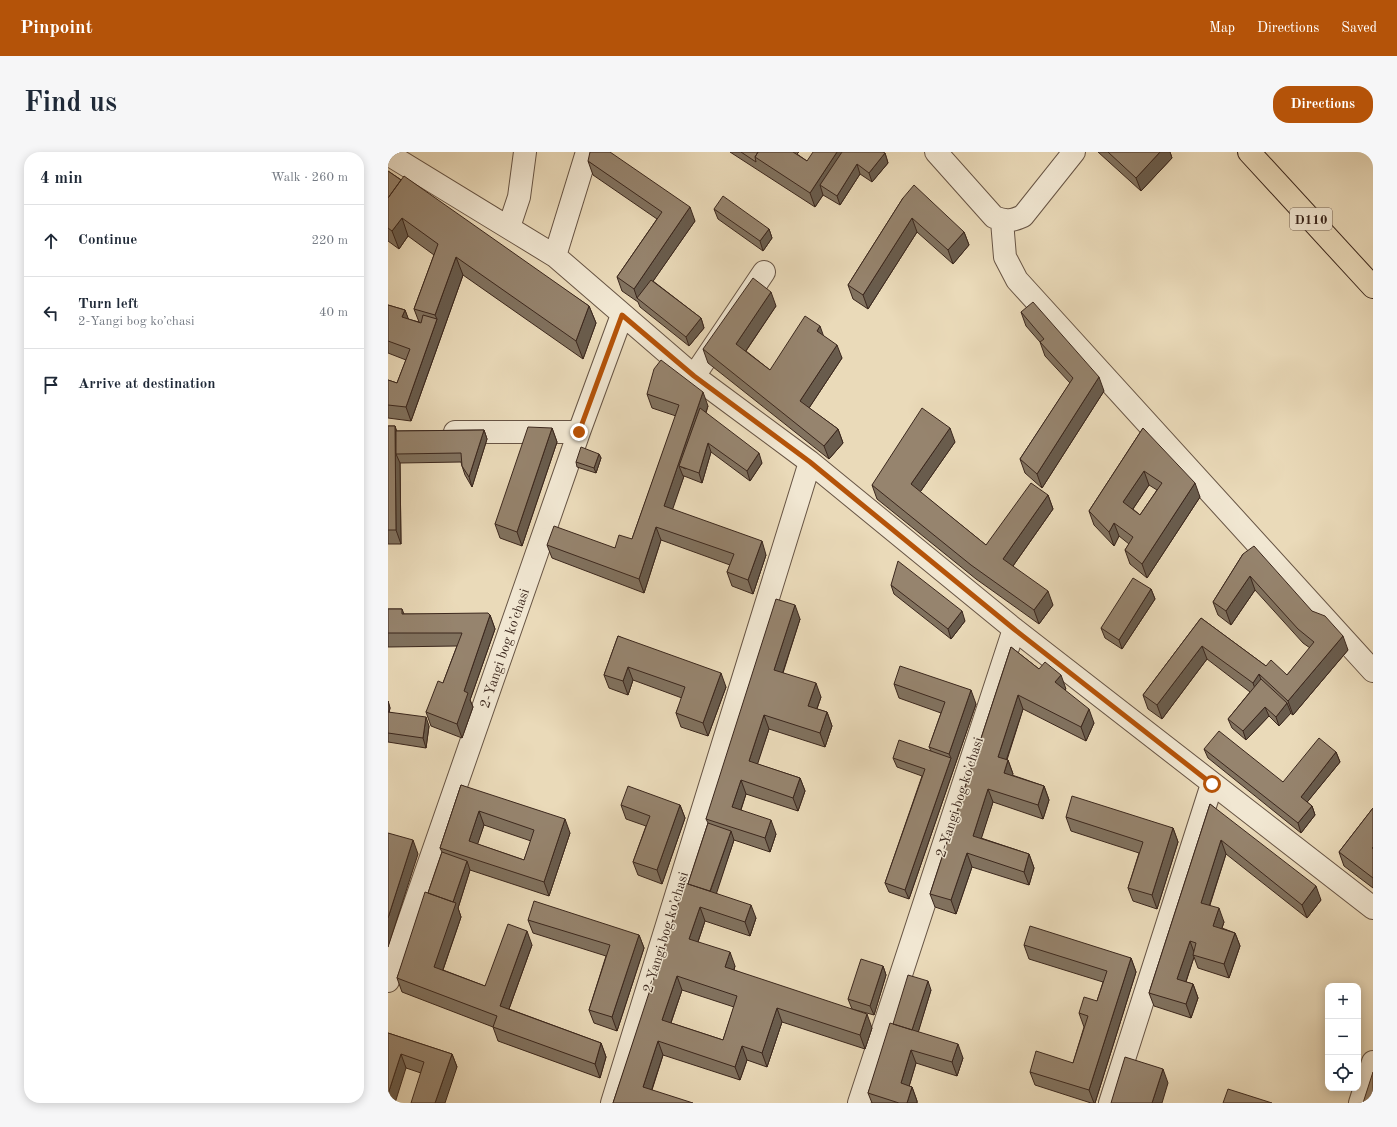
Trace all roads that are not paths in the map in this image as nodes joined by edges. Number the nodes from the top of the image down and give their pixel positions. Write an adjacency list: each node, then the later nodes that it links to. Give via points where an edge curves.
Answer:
1 (524, 152): 8 (street, via 519,197)
2 (587, 152): 9 (street)
3 (936, 152): 7 (street, via 994,217)
4 (1074, 152): 7 (street, via 1024,216 1012,221)
5 (388, 154): 8 (street)
6 (1257, 155): 11 (main road, D110)
7 (1002, 221): 18 (street, via 1005,257 1017,280)
8 (509, 227): 9 (street)
9 (555, 256): 12 (street)
10 (764, 272): 13 (street)
11 (1373, 287)
12 (622, 315): 13 (street); 15 (street, 2-Yangi bog koʼchasi)
13 (694, 376): 16 (street)
14 (436, 432): 15 (street)
15 (579, 432): 21 (street, 2-Yangi bog koʼchasi)
16 (810, 462): 17 (street); 23 (street, 2-Yangi bog koʼchasi)
17 (1014, 629): 19 (street); 24 (street, 2-Yangi bog koʼchasi)
18 (1373, 671)
19 (1212, 784): 20 (street); 25 (street)
20 (1373, 908)
21 (388, 981)
22 (1373, 1062): 26 (street)
23 (612, 1103)
24 (859, 1103)
25 (1110, 1103)
26 (1360, 1103)

